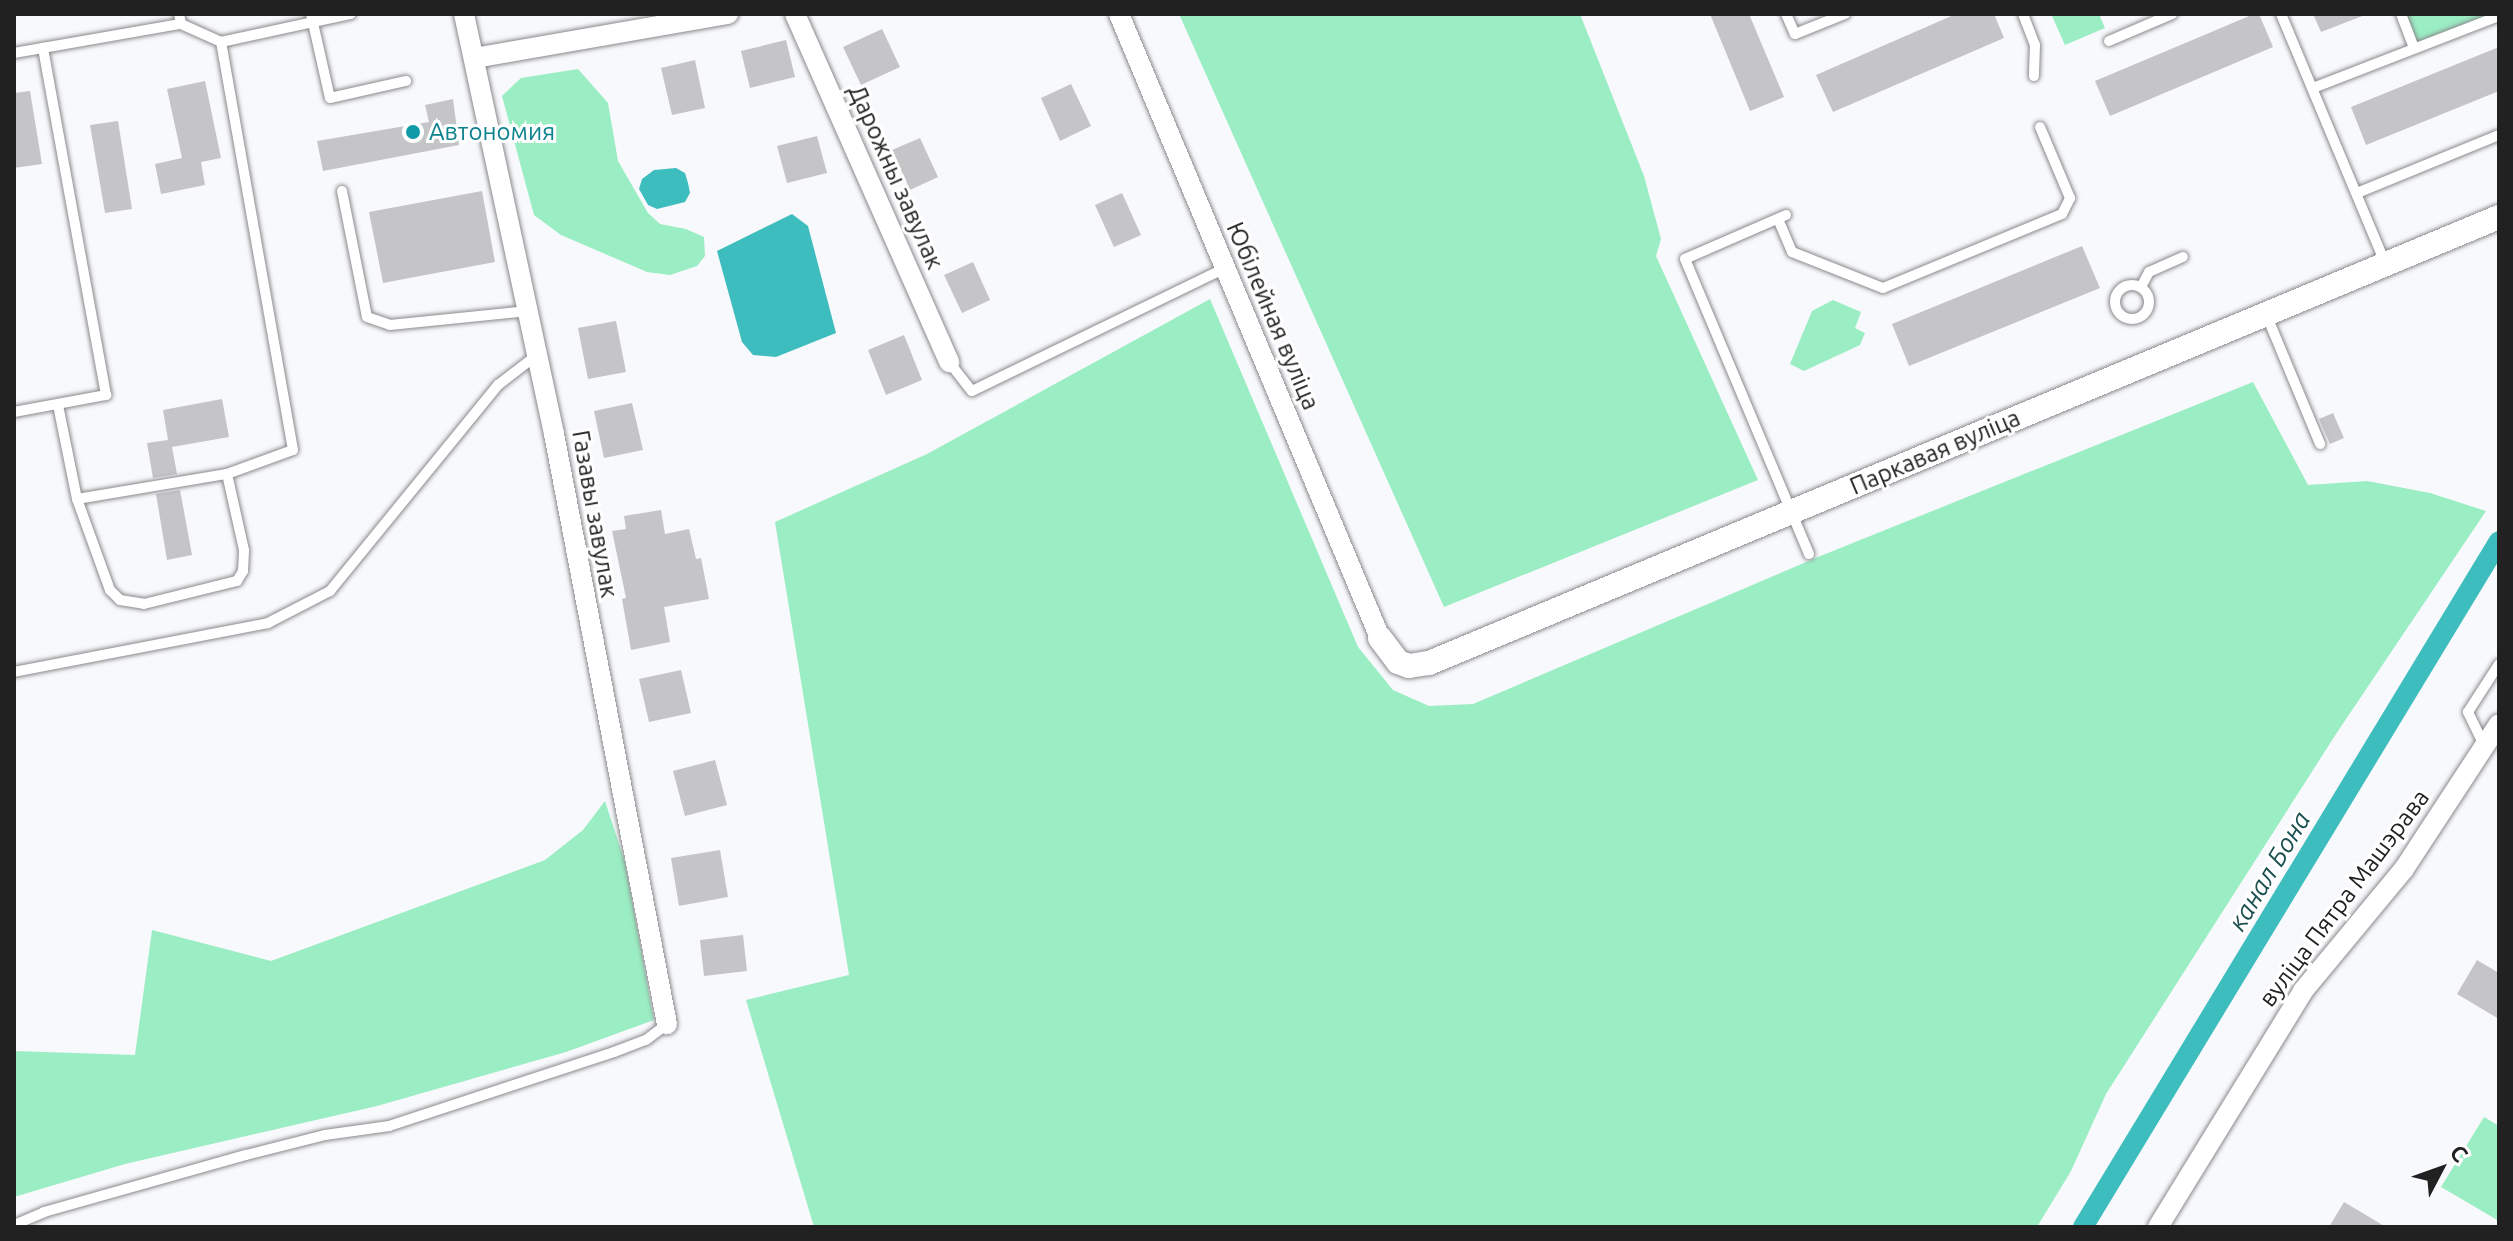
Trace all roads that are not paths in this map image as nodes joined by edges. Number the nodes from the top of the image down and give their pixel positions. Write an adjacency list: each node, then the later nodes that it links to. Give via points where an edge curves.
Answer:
1 (351, 14): 13 (lane)
2 (464, 14): 21 (street, Газавы завулак)
3 (728, 14): 21 (street)
4 (795, 14): 37 (street, Дарожны завулак)
5 (1119, 14): 32 (street, Юбілейная вуліца)
6 (1786, 14): 7 (lane, via 1795,34)
7 (1845, 14)
8 (2023, 14): 22 (lane, via 2035,45)
9 (2172, 14): 15 (lane)
10 (2281, 14): 24 (lane)
11 (2401, 14): 19 (lane)
12 (2499, 16): 19 (lane)
13 (312, 18): 17 (lane); 23 (lane, via 330,98)
14 (180, 19): 17 (lane); 18 (lane)
15 (2148, 19): 16 (lane)
16 (2109, 41)
17 (221, 42): 41 (lane, via 293,450)
18 (43, 48): 20 (lane); 38 (lane, via 106,395)
19 (2414, 48): 24 (lane)
20 (14, 53)
21 (475, 58): 34 (street, Газавы завулак)
22 (2034, 76)
23 (406, 81)
24 (2313, 88): 28 (lane)
25 (2040, 127): 43 (lane, via 2070,198 2062,214 1883,288 1792,252 1782,217 1685,259)
26 (2499, 135): 28 (lane)
27 (342, 191): 34 (lane, via 367,317 390,325)
28 (2357, 193): 31 (lane)
29 (2499, 217): 31 (street, Паркавая вуліца)
30 (2183, 257): 33 (lane, via 2149,272)
31 (2386, 263): 35 (street, Паркавая вуліца)
32 (1225, 268): 37 (lane, via 972,391); 45 (street, Юбілейная вуліца)
33 (2141, 287): 33 (lane, via 2121,289 2112,311 2141,316 2149,301)
34 (528, 311): 36 (street, Газавы завулак)
35 (2265, 312): 40 (lane); 43 (street, Паркавая вуліца)
36 (537, 355): 47 (lane, via 498,385 330,591 268,623); 50 (street, Газавы завулак)
37 (949, 362)
38 (58, 405): 39 (lane); 42 (lane)
39 (14, 412)
40 (2320, 444)
41 (227, 474): 42 (lane); 42 (lane, via 244,550 237,581 144,604 120,600 110,590)
42 (77, 499)
43 (1790, 513): 44 (lane); 45 (street, Паркавая вуліца, via 1429,663 1398,662)
44 (1809, 554)
45 (1380, 638)
46 (2499, 664): 49 (lane, via 2468,712)
47 (14, 672)
48 (2499, 724): 49 (street, вуліца Пятра Машэрава)
49 (2485, 747): 52 (street, вуліца Пятра Машэрава, via 2404,869 2303,991)
50 (667, 1024): 51 (lane, via 646,1040 614,1052 389,1126 246,1155)
51 (14, 1225)
52 (2158, 1227)

